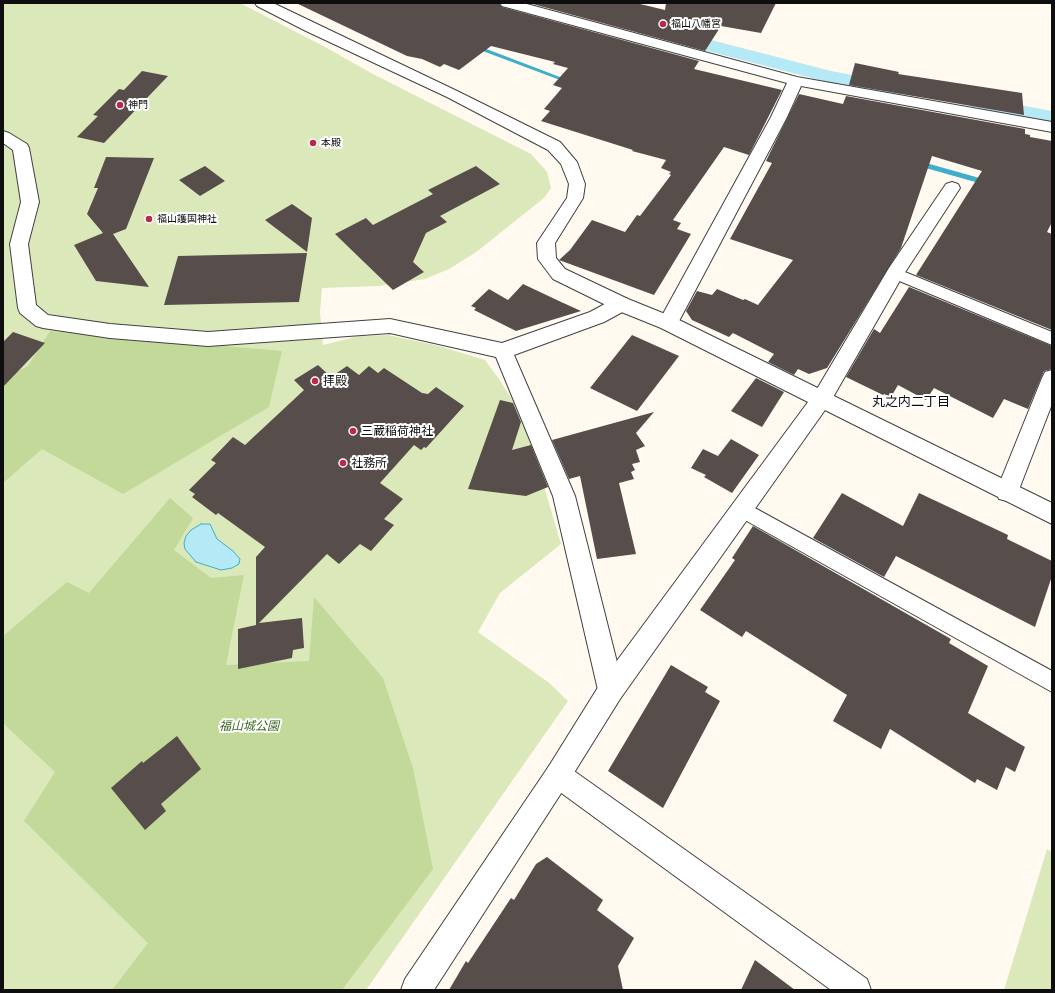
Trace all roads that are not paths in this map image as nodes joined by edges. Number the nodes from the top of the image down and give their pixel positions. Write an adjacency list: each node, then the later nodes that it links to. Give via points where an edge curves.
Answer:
1 (262, 3): 8 (street, via 554,146 569,162 577,184 576,198 546,243 547,258 558,274)
2 (507, 3): 3 (street)
3 (796, 81): 4 (street); 9 (street)
4 (1052, 127)
5 (3, 136): 11 (street, via 21,148 30,202 19,244 27,308 43,321 110,331 208,339 390,326)
6 (952, 188): 7 (street)
7 (895, 273): 10 (lane); 13 (street)
8 (621, 304): 9 (street); 11 (street, via 597,317)
9 (668, 322): 13 (street)
10 (1052, 340)
11 (503, 352): 18 (street, via 564,496)
12 (1052, 378): 14 (street)
13 (821, 400): 14 (street); 15 (street)
14 (1007, 492): 16 (street)
15 (742, 509): 17 (lane); 18 (street)
16 (1052, 514)
17 (1052, 682)
18 (611, 690): 19 (street)
19 (558, 776): 20 (street); 21 (street)
20 (421, 988)
21 (856, 990)

